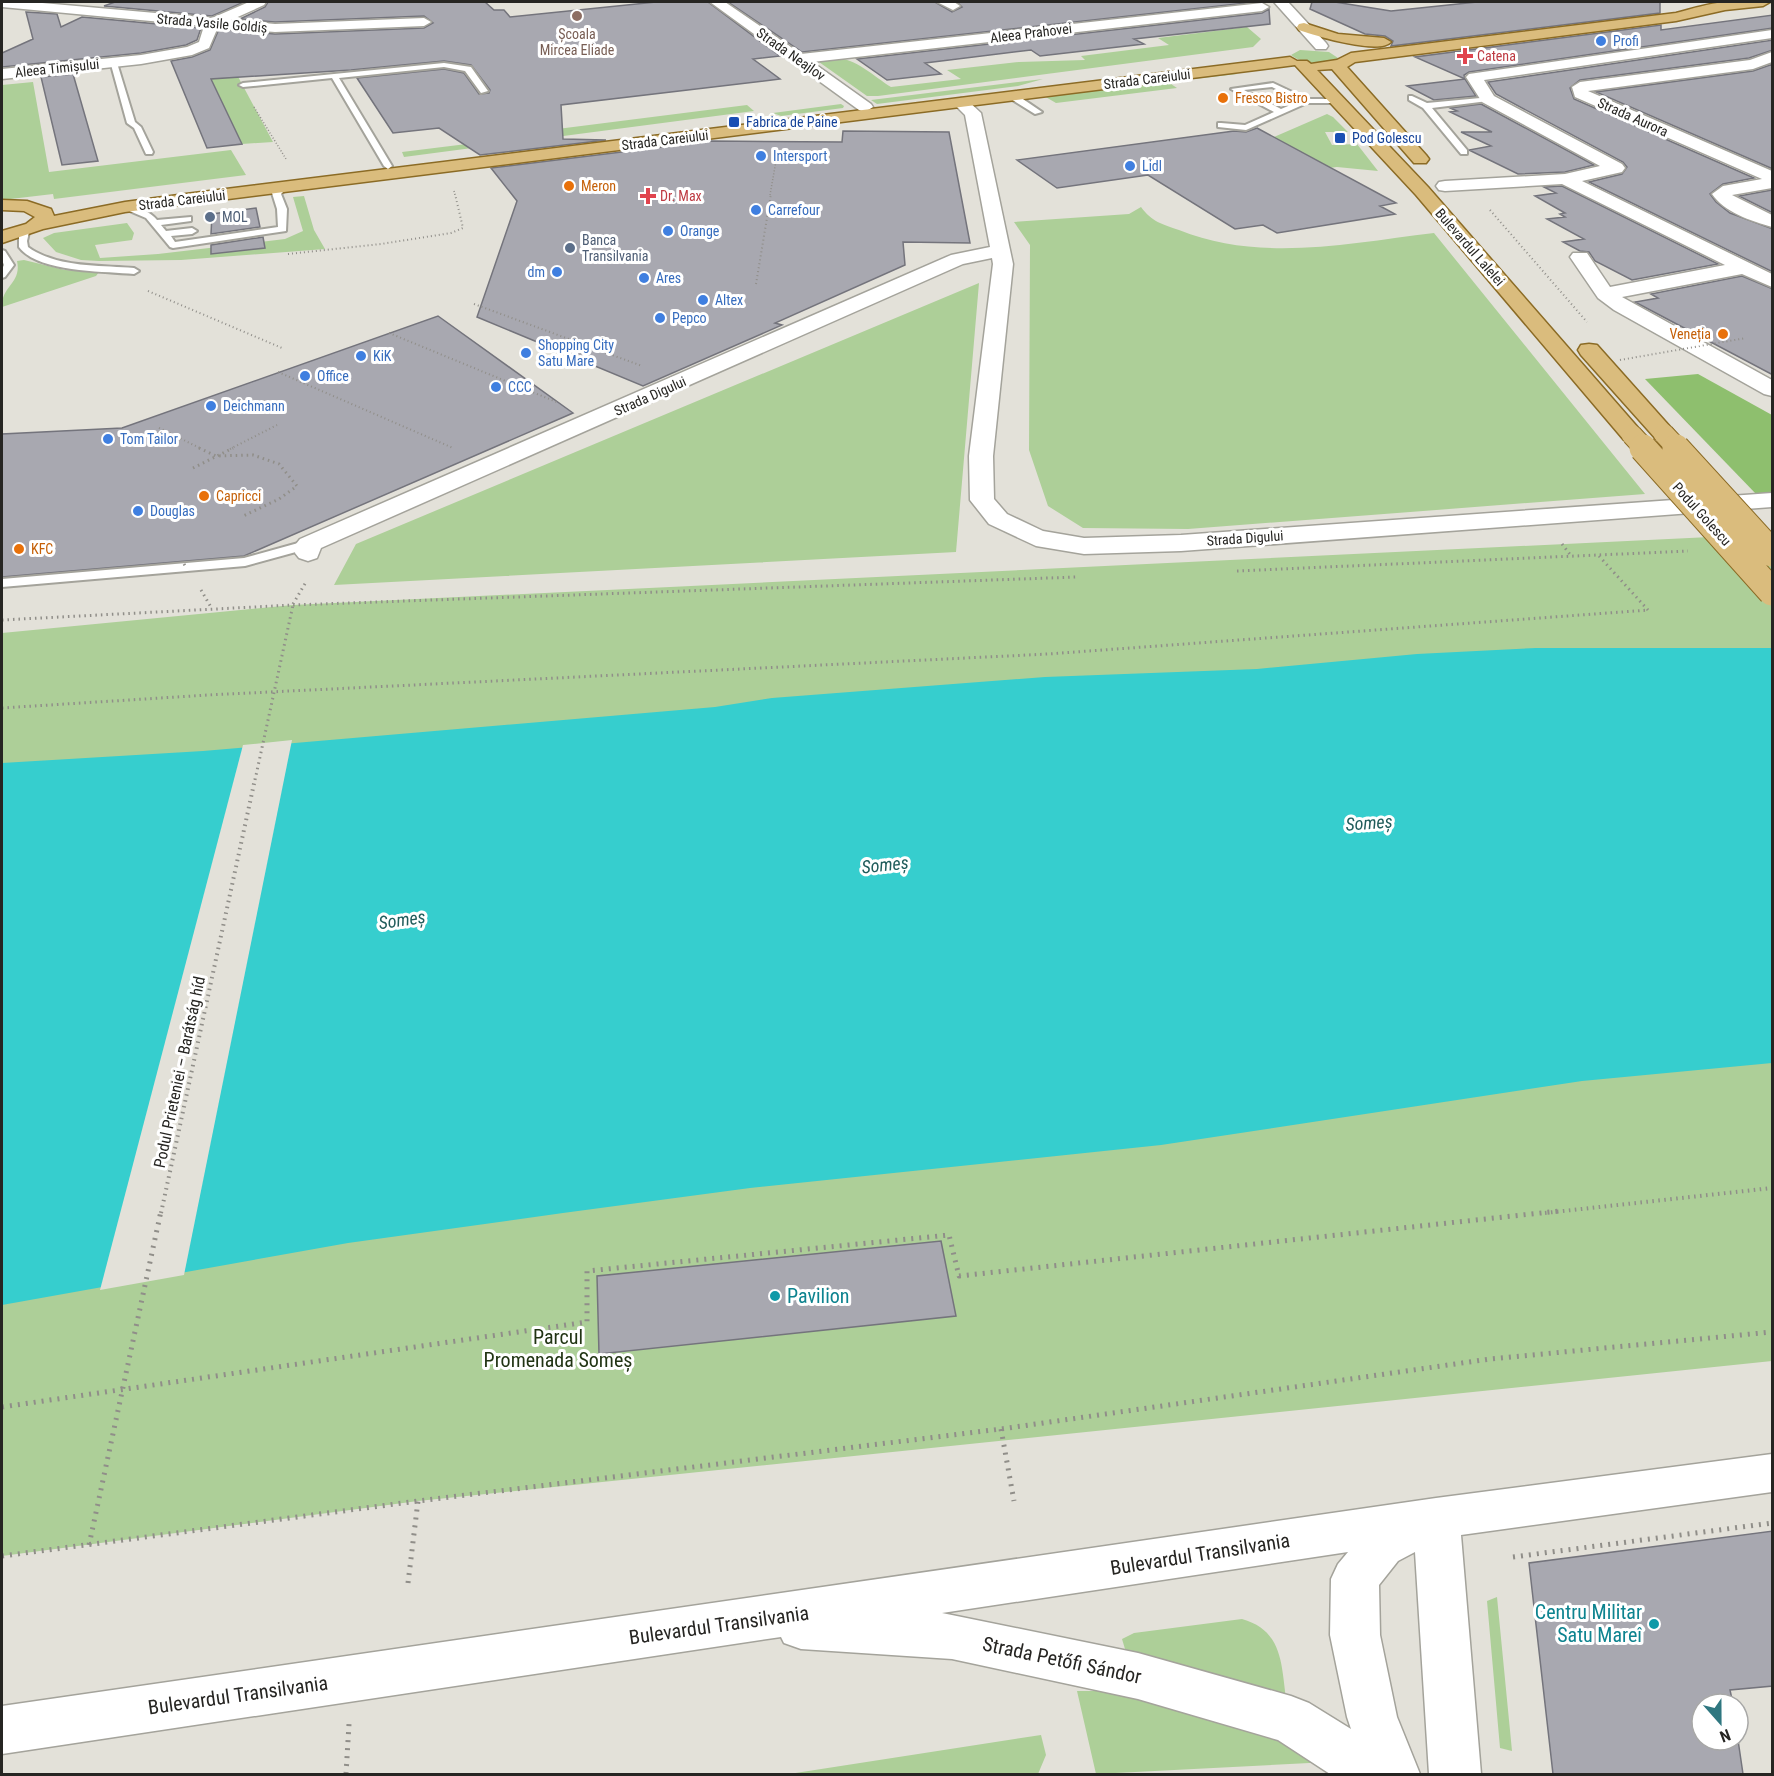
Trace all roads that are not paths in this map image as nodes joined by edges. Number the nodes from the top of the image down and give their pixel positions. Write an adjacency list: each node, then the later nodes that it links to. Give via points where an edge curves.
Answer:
1 (259, 2): 10 (street)
2 (717, 2): 18 (street, Strada Neajlov)
3 (1281, 2): 11 (street)
4 (1763, 2): 7 (main road)
5 (9, 4): 10 (street, Strada Vasile Goldiș)
6 (1260, 4): 8 (street); 18 (street, Aleea Prahovei)
7 (1724, 6): 13 (main road, via 1660,10); 16 (main road, via 1676,17)
8 (1272, 19)
9 (424, 22): 10 (street, Strada Vasile Goldiș, via 275,28)
10 (212, 23): 19 (street, Aleea Timișului, via 203,45)
11 (1304, 27): 13 (main road, via 1336,38); 14 (street)
12 (1773, 34): 30 (street, via 1474,76)
13 (1398, 42): 16 (main road)
14 (1321, 46): 15 (main road); 16 (main road)
15 (1292, 54): 16 (main road); 21 (main road, Strada Careiului); 25 (main road, Bulevardul Lalelei); 35 (main road, Strada Careiului)
16 (1341, 57): 49 (main road, Bulevardul Lalelei)
17 (1773, 57): 20 (street, Strada Aurora)
18 (800, 59): 35 (street, Strada Neajlov)
19 (114, 63): 23 (street, Aleea Timișului); 43 (lane, Aleea Timișului, via 131,123)
20 (1753, 64): 22 (street); 36 (street, Strada Aurora, via 1580,87 1581,94)
21 (1224, 70): 25 (main road, via 1280,72); 28 (main road, Strada Careiului)
22 (1773, 72)
23 (2, 74)
24 (334, 76): 26 (lane); 27 (lane, via 461,66 468,69); 45 (lane)
25 (1318, 82): 32 (main road, Bulevardul Lalelei)
26 (243, 85)
27 (484, 92)
28 (1014, 97): 33 (main road, Strada Careiului); 37 (lane)
29 (1412, 98): 34 (lane)
30 (1488, 99): 34 (lane); 41 (street)
31 (1306, 101): 32 (lane); 38 (lane); 38 (lane, via 1273,85 1235,89)
32 (1336, 101): 68 (main road, Bulevardul Lalelei, via 1422,191)
33 (961, 103): 50 (main road, Strada Careiului); 59 (street, Strada Digului, via 973,113)
34 (1426, 106): 44 (lane)
35 (865, 108): 45 (main road, Strada Careiului)
36 (1617, 111): 39 (street); 46 (street, Strada Aurora)
37 (1038, 112)
38 (1280, 112): 42 (lane, via 1246,128)
39 (1593, 114)
40 (1558, 119): 41 (street)
41 (1534, 123): 47 (street, via 1616,168)
42 (1221, 125)
43 (149, 152)
44 (1464, 152)
45 (388, 166): 53 (main road, Strada Careiului, via 109,200)
46 (1773, 177)
47 (1564, 179): 49 (street); 64 (street)
48 (1773, 183): 55 (street, via 1721,194)
49 (1445, 186): 51 (main road, Bulevardul Lalelei)
50 (284, 187): 54 (main road, Strada Careiului); 57 (lane, via 276,193 282,209 282,229 173,245)
51 (1460, 204)
52 (2, 205): 53 (main road, Strada Careiului)
53 (27, 206): 56 (main road, via 44,213 45,218)
54 (125, 207): 56 (main road, Strada Careiului); 57 (lane, via 149,216)
55 (1773, 221)
56 (32, 228): 58 (main road, Strada Careiului); 62 (lane, via 21,242 42,260)
57 (161, 229): 57 (lane, via 190,225)
58 (2, 237)
59 (1000, 251): 69 (street, Strada Digului, via 1003,264 981,456 982,500 998,519 1036,538 1084,546 1181,543); 71 (street, Strada Digului, via 958,259)
60 (2, 253): 63 (lane, via 9,266)
61 (1580, 257): 65 (street)
62 (134, 271)
63 (2, 274)
64 (1763, 274): 65 (street)
65 (1605, 294): 67 (street)
66 (1584, 331): 70 (main road, Podul Golescu, bridge, via 1664,434)
67 (1773, 389)
68 (1632, 435): 73 (main road, Podul Golescu, bridge)
69 (1773, 500)
70 (1773, 553)
71 (309, 557): 72 (lane)
72 (2, 583)
73 (1773, 592)
74 (1773, 1473): 75 (street, Bulevardul Transilvania)
75 (1436, 1518): 76 (street, Bulevardul Transilvania); 79 (street, Bulevardul Transilvania, via 1381,1546 1355,1579 1355,1635 1372,1717); 80 (street)
76 (728, 1623): 77 (street, Bulevardul Transilvania); 78 (street, Strada Petőfi Sándor, via 952,1636 1138,1676 1291,1720)
77 (2, 1730)
78 (1375, 1774)
79 (1394, 1774)
80 (1455, 1774)

